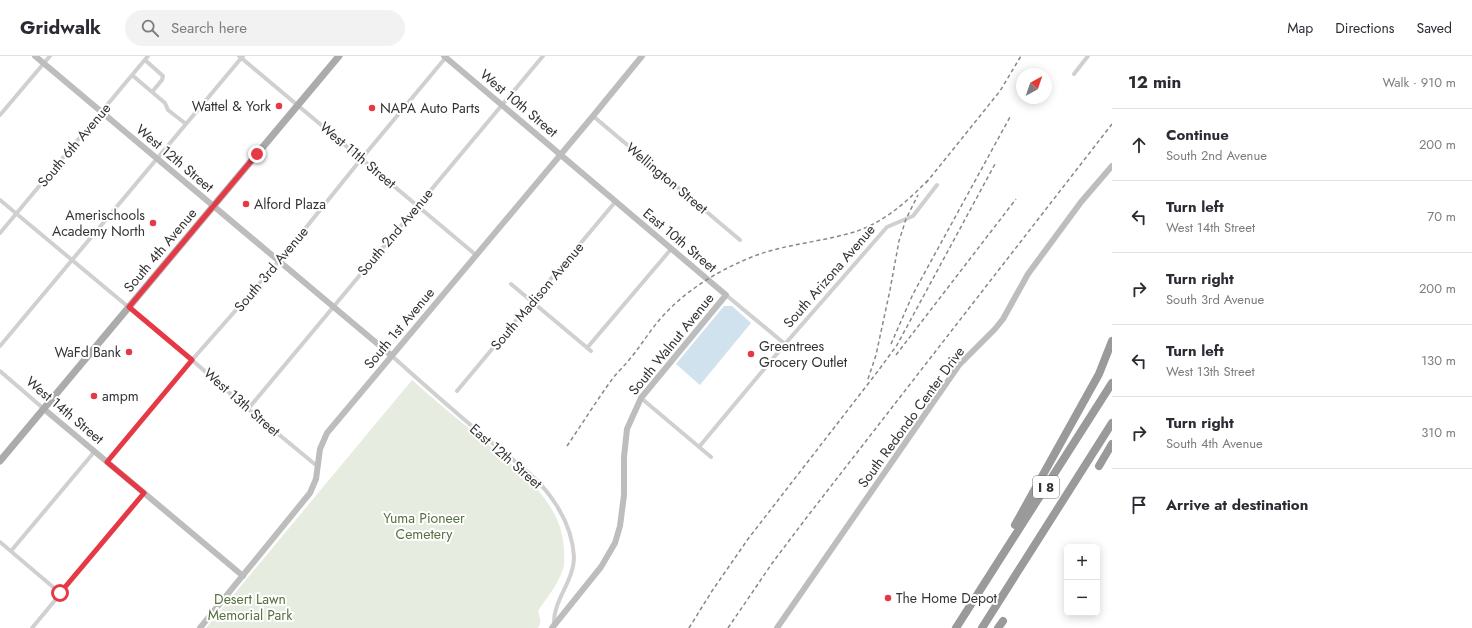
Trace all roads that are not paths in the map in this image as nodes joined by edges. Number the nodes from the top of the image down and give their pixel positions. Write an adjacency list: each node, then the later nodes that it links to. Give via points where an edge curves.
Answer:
1 (35, 56): 11 (street, West 12th Street)
2 (50, 56): 11 (street)
3 (148, 56): 10 (street, South 6th Avenue)
4 (339, 56): 15 (main road, South 4th Avenue)
5 (446, 56): 16 (street, West 10th Street); 23 (street, South 3rd Avenue)
6 (543, 56): 16 (street, South 2nd Avenue)
7 (642, 56): 19 (street, South 1st Avenue)
8 (1088, 56): 12 (street)
9 (241, 57): 15 (street, West 11th Street); 20 (street)
10 (145, 60): 13 (street, South 6th Avenue); 14 (street, via 163,76)
11 (44, 63): 17 (street, West 12th Street); 18 (street)
12 (1074, 74)
13 (132, 75): 14 (street); 17 (street, South 6th Avenue)
14 (152, 92): 20 (street, via 165,103 168,110)
15 (298, 105): 23 (street, West 11th Street); 29 (main road, South 4th Avenue)
16 (502, 105): 21 (street, West 10th Street); 28 (street, South 2nd Avenue)
17 (102, 112): 22 (street, West 12th Street); 30 (street, South 6th Avenue)
18 (0, 115)
19 (593, 116): 21 (street, South 1st Avenue); 32 (street, Wellington Street)
20 (186, 124): 22 (street)
21 (561, 154): 27 (street, East 10th Street); 34 (street, South 1st Avenue)
22 (157, 158): 29 (street, West 12th Street); 35 (street)
23 (362, 158): 28 (street, West 11th Street); 36 (street, South 3rd Avenue)
24 (1112, 166): 74 (street, South Redondo Center Drive, via 1081,202 1028,274 1003,319 959,365)
25 (937, 185): 43 (street, South Arizona Avenue, via 913,216 887,227)
26 (0, 200): 30 (street, West 13th Street)
27 (616, 201): 33 (street, East 10th Street); 39 (street, South Madison Avenue)
28 (417, 205): 34 (street, West 11th Street); 41 (street, South 2nd Avenue)
29 (213, 206): 36 (street, West 12th Street); 40 (main road, South 4th Avenue)
30 (16, 214): 31 (street, South 6th Avenue); 35 (street, West 13th Street)
31 (0, 233)
32 (740, 240)
33 (672, 248): 38 (street, East 10th Street); 39 (street, via 589,350)
34 (476, 255): 46 (street, South 1st Avenue)
35 (72, 260): 40 (street, West 13th Street); 44 (street)
36 (279, 261): 41 (street, West 12th Street); 47 (street, South 3rd Avenue)
37 (511, 284): 39 (street)
38 (726, 295): 43 (street, East 10th Street); 52 (street, South Walnut Avenue)
39 (532, 302): 51 (street, South Madison Avenue)
40 (129, 307): 47 (street, West 13th Street); 53 (main road, South 4th Avenue)
41 (333, 307): 46 (street, West 12th Street); 54 (street, South 2nd Avenue)
42 (1112, 341): 49 (highway)
43 (785, 344): 57 (street, South Arizona Avenue)
44 (0, 346)
45 (1112, 351): 49 (highway)
46 (392, 356): 62 (street, South 1st Avenue, via 327,434 320,449); 71 (street, East 12th Street, via 517,462 554,501 566,522 574,556 569,580 554,613)
47 (192, 360): 54 (street, West 13th Street); 61 (street, South 3rd Avenue)
48 (0, 371): 53 (street, West 14th Street)
49 (1099, 374): 68 (highway)
50 (1112, 383): 68 (highway, I 8)
51 (458, 391)
52 (641, 398): 57 (street); 71 (street, South Walnut Avenue, via 627,429 624,495 615,543 601,567)
53 (44, 409): 58 (street, West 14th Street); 60 (main road, South 4th Avenue)
54 (248, 409): 62 (street, West 13th Street)
55 (1112, 423): 76 (highway, I 8)
56 (1112, 444): 63 (highway)
57 (699, 447): 59 (street)
58 (96, 451): 61 (street, West 14th Street); 66 (street)
59 (711, 457)
60 (0, 461)
61 (107, 462): 64 (street, West 14th Street)
62 (317, 466): 67 (street, South 1st Avenue, via 316,479 310,493)
63 (1099, 466)
64 (144, 493): 67 (street, West 14th Street); 69 (street)
65 (0, 542): 66 (street)
66 (12, 551): 69 (street)
67 (242, 576): 73 (street, South 1st Avenue)
68 (980, 591): 75 (highway, I 8)
69 (60, 593): 72 (street)
70 (1003, 621): 77 (highway)
71 (553, 627)
72 (32, 628)
73 (200, 628)
74 (777, 628)
75 (956, 628)
76 (982, 628)
77 (998, 628)

